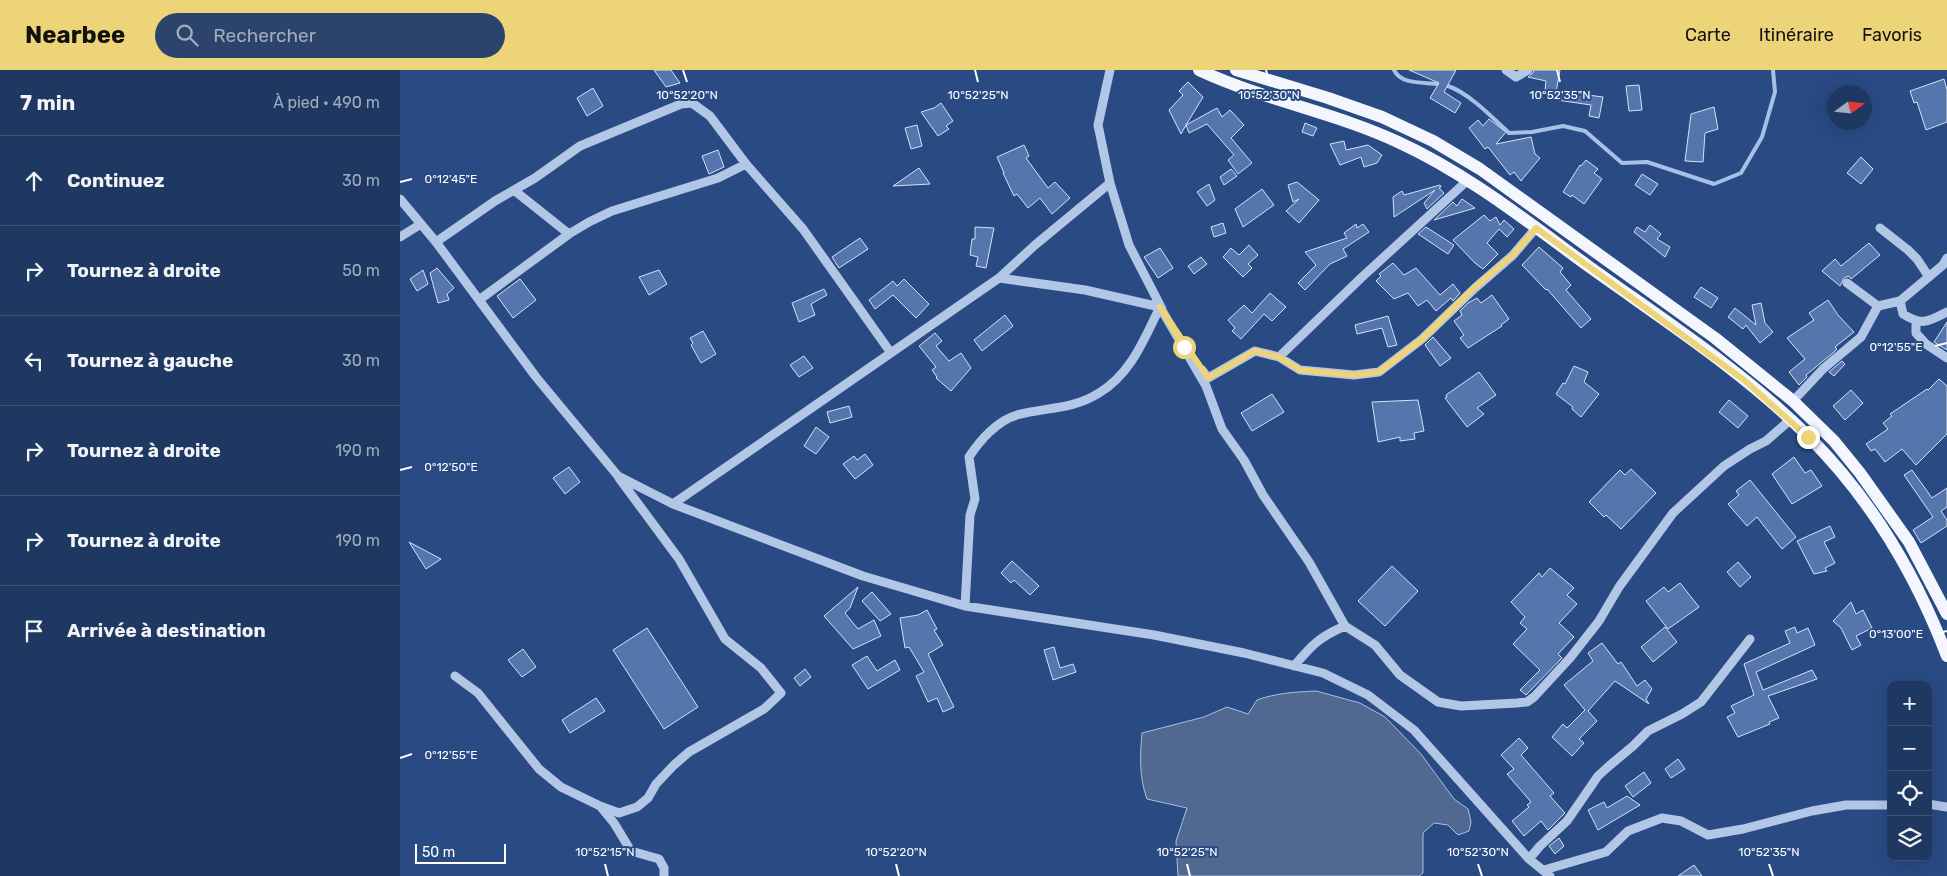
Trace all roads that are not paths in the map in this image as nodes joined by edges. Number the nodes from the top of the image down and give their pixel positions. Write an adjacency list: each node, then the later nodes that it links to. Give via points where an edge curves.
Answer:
1 (1110, 70): 8 (street, via 1098,125)
2 (1199, 70): 7 (main road, via 1254,92 1363,127 1432,159)
3 (1236, 70): 30 (main road, via 1382,117 1480,169 1715,338)
4 (1506, 70): 5 (street, via 1516,77)
5 (1528, 70)
6 (746, 164): 9 (street, via 700,106 681,104 580,146); 14 (street, via 718,178 612,210); 27 (street, via 804,228)
7 (1468, 180): 12 (main road); 28 (street)
8 (1110, 183): 19 (street); 24 (street, via 1129,245)
9 (515, 191): 14 (street); 16 (street)
10 (400, 199): 11 (street)
11 (421, 224): 15 (street); 16 (street)
12 (1536, 228): 28 (street, via 1513,255 1422,339 1379,372 1354,375 1300,370); 31 (main road, via 1744,380)
13 (1880, 228): 18 (street, via 1908,250)
14 (569, 234): 21 (street)
15 (400, 237)
16 (436, 242): 21 (street)
17 (1947, 258): 18 (street)
18 (1929, 277): 22 (street)
19 (999, 278): 24 (street, via 1085,290); 27 (street)
20 (1847, 282): 23 (street)
21 (479, 300): 32 (street, via 536,377)
22 (1900, 301): 23 (street); 26 (street, via 1903,314)
23 (1878, 306): 30 (street, via 1861,337 1822,370)
24 (1160, 307): 28 (street, via 1208,378 1255,351); 34 (street, via 1132,361 1100,393 1081,403 1017,415 1001,422 969,457 975,499 970,515); 36 (street, via 1206,386 1222,429 1309,562)
25 (1947, 312): 26 (street, via 1929,321)
26 (1916, 322): 29 (street, via 1916,332 1926,344)
27 (891, 353): 33 (street)
28 (1279, 357)
29 (1947, 358)
30 (1793, 401): 35 (main road, via 1834,441 1885,506 1909,542)
31 (1790, 420): 36 (street, via 1766,441 1724,466 1673,513 1618,586 1599,621 1570,658 1527,702 1461,706 1438,702 1400,676 1375,645); 38 (main road, via 1843,475 1872,513 1915,584)
32 (618, 476): 33 (street); 43 (street, via 679,559 725,639 761,668 782,693 764,709 690,752 674,765 637,807 619,813)
33 (673, 504): 34 (street, via 862,576)
34 (965, 606): 39 (street, via 1154,635)
35 (1947, 614)
36 (1345, 626): 39 (street, via 1325,634)
37 (1750, 639): 45 (street, via 1701,702 1648,731 1598,776 1566,821)
38 (1947, 656)
39 (1294, 666): 45 (street, via 1323,674 1368,695 1414,730)
40 (455, 676): 43 (street, via 478,693 539,769 561,787)
41 (1887, 805): 46 (street, via 1846,805 1708,835 1681,821 1662,818 1628,831 1606,852)
42 (1932, 805): 44 (street)
43 (600, 806): 47 (street, via 631,851 659,859)
44 (1947, 807)
45 (1529, 859): 46 (street)
46 (1547, 873)
47 (664, 876)

